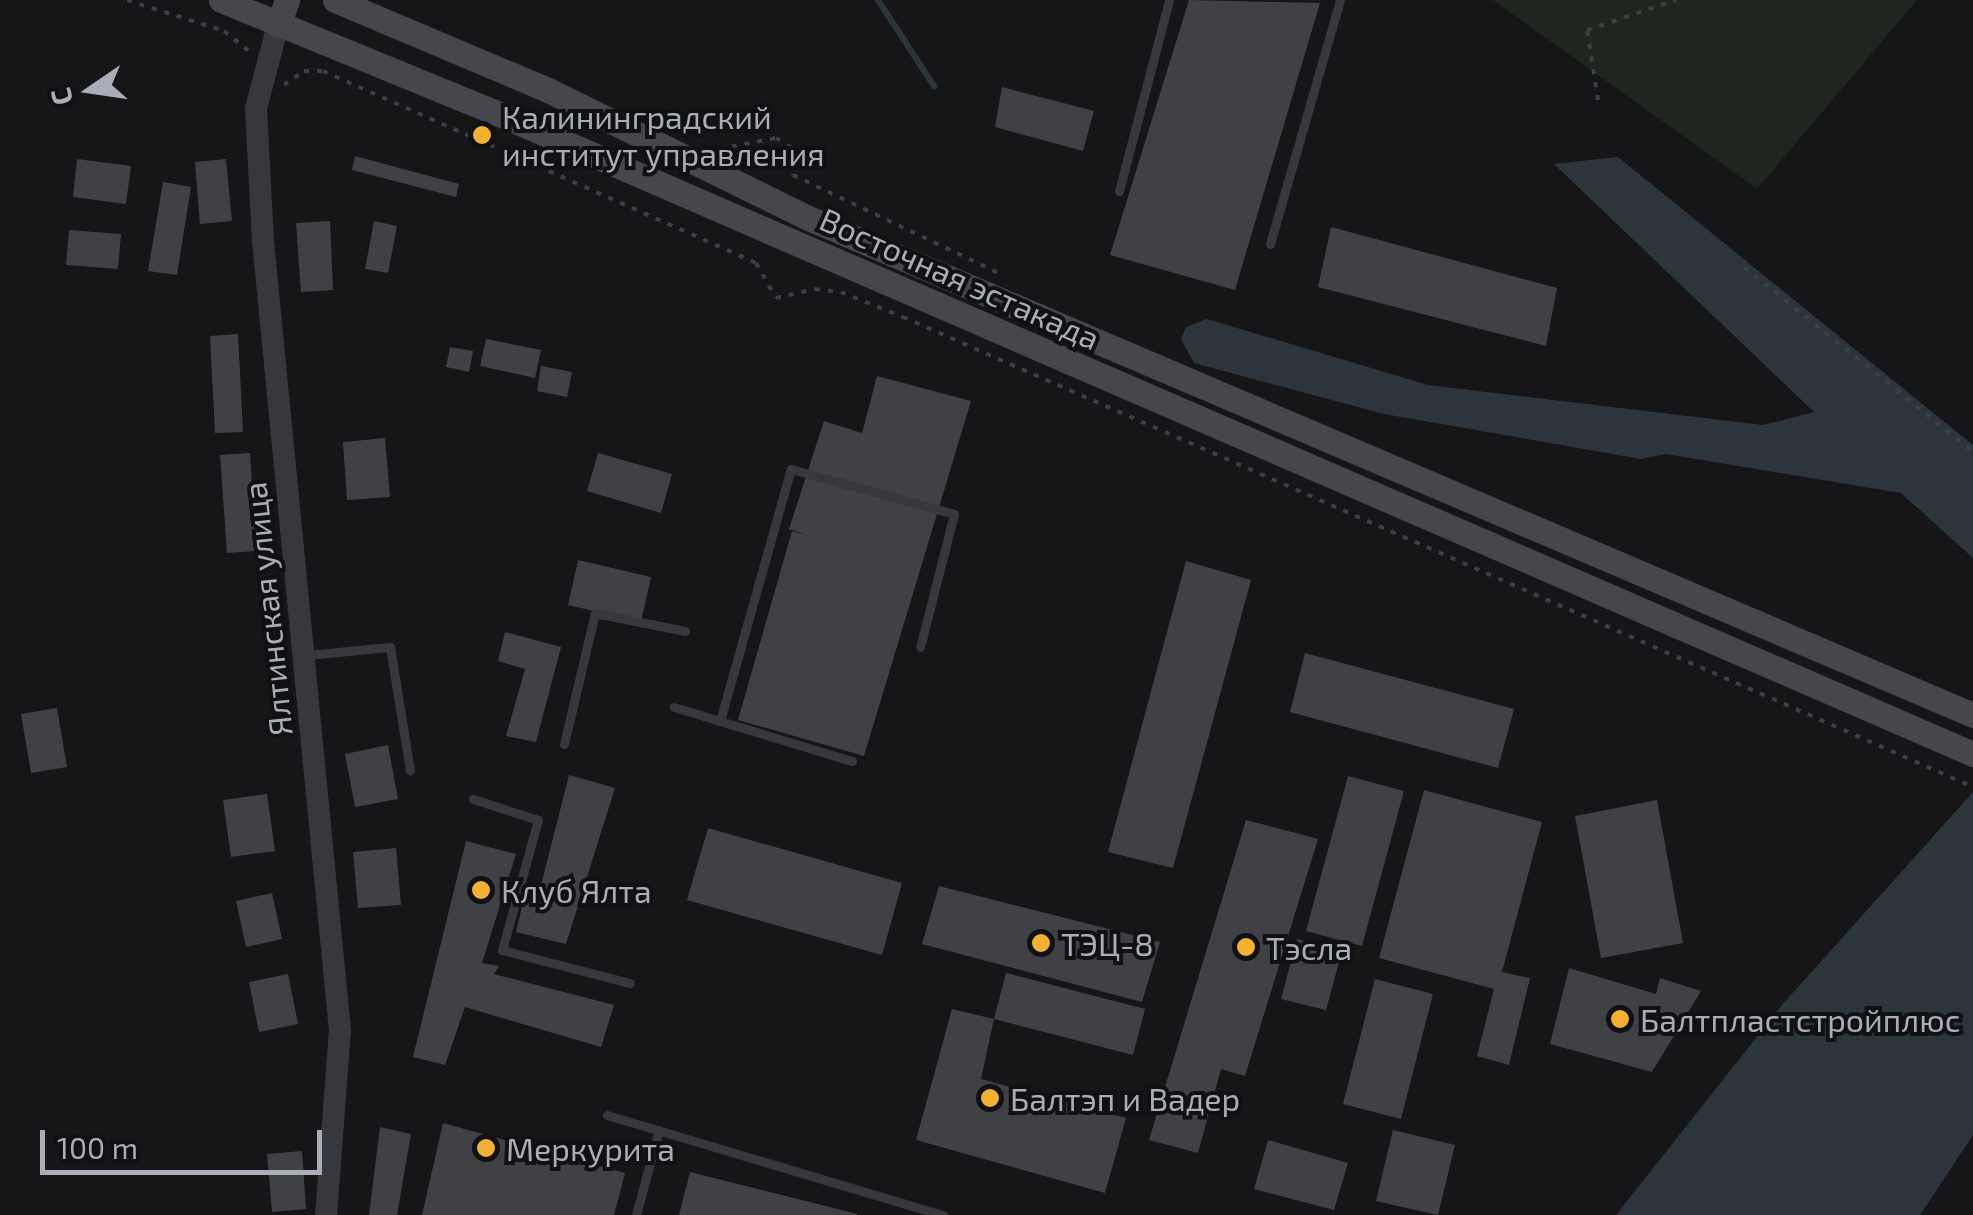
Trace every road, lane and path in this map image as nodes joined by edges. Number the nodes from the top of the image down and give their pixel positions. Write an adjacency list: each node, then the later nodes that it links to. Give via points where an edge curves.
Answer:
1 (127, 0): 9 (path, via 244,40 254,81)
2 (221, 0): 8 (main road, Восточная эстакада)
3 (287, 0): 8 (main road, Ялтинская улица)
4 (335, 0): 21 (main road, Восточная эстакада, via 548,90 806,217)
5 (1169, 0): 12 (lane)
6 (1340, 0): 13 (lane)
7 (1676, 0): 10 (path, via 1587,30)
8 (278, 25): 9 (street, Ялтинская улица); 24 (main road, Восточная эстакада, via 510,118)
9 (262, 83): 19 (street, Ялтинская улица, via 256,108 263,240); 27 (path, via 282,89 290,76 322,71 756,263 776,298 814,289 840,292)
10 (1598, 100)
11 (702, 142): 15 (path, via 736,149 776,138 792,148 793,176)
12 (1118, 191)
13 (1270, 244)
14 (1744, 267): 16 (path)
15 (1007, 277)
16 (1973, 452)
17 (685, 631): 23 (lane, via 594,613)
18 (920, 647): 22 (lane, via 954,514 791,468)
19 (304, 656): 26 (lane, via 390,647); 32 (street, Ялтинская улица, via 340,1030)
20 (674, 706): 22 (lane)
21 (1973, 715)
22 (720, 721): 25 (lane)
23 (564, 744)
24 (1973, 754)
25 (852, 761)
26 (410, 770)
27 (1973, 787)
28 (474, 799): 29 (lane, via 538,820 502,950)
29 (630, 983)
30 (608, 1115): 31 (lane)
31 (659, 1130): 33 (lane); 34 (lane)
32 (326, 1215)
33 (636, 1215)
34 (942, 1215)

